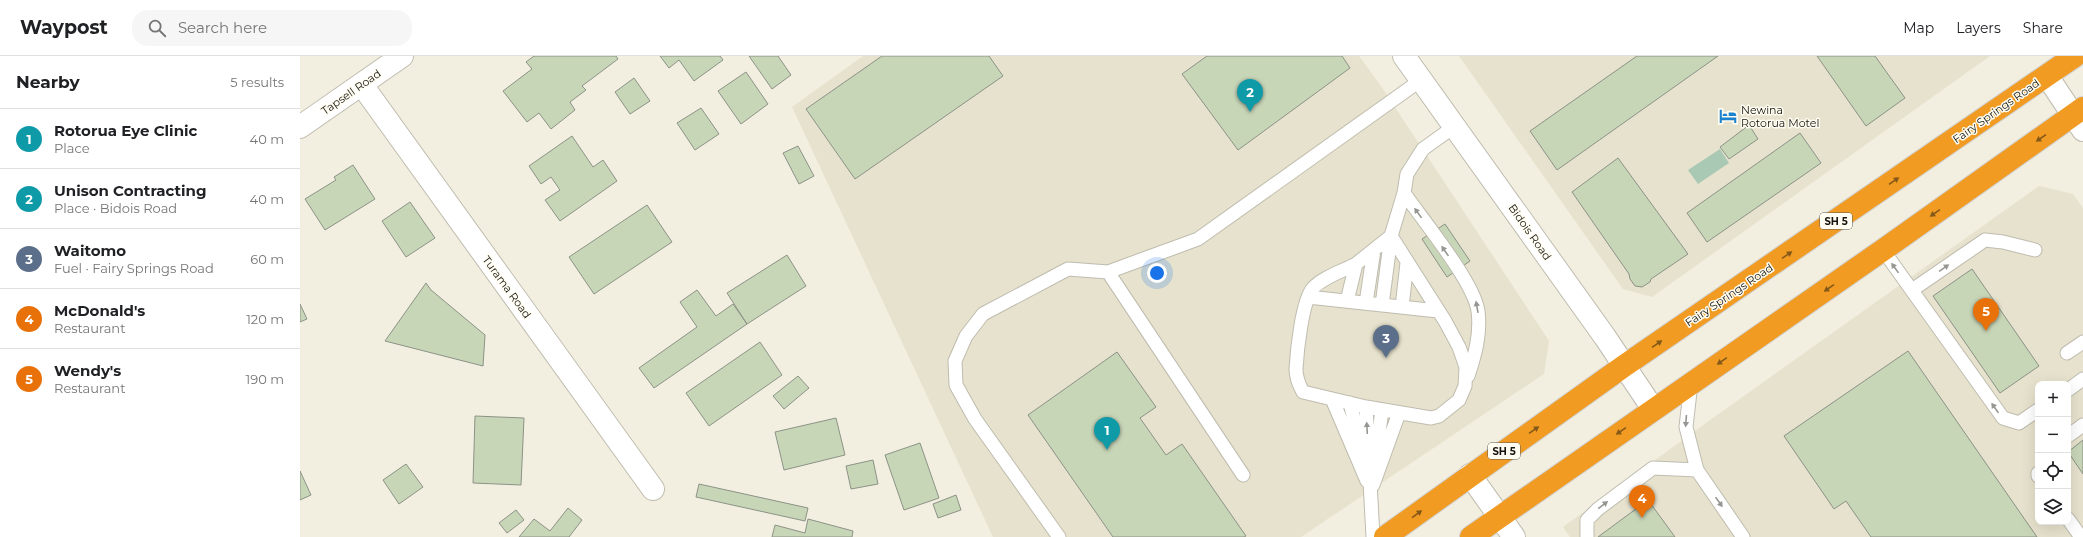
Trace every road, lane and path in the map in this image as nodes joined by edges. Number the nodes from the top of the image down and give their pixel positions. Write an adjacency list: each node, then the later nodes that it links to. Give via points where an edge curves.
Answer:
1 (402, 56): 6 (street, Tapsell Road)
2 (1404, 56): 5 (street, Bidois Road)
3 (2075, 56): 4 (highway, Fairy Springs Road / SH 5)
4 (2047, 76): 7 (street); 31 (highway, Fairy Springs Road / SH 5, one-way to 4)
5 (1421, 80): 8 (street, Bidois Road); 17 (lane, via 1198,239)
6 (362, 85): 9 (street, Tapsell Road); 48 (street, Turama Road)
7 (2080, 118): 13 (highway, one-way to 13)
8 (1455, 126): 10 (lane, via 1423,149 1407,174); 31 (street, Bidois Road)
9 (300, 127)
10 (1404, 193): 11 (lane); 27 (lane, one-way to 10, via 1475,299 1458,270)
11 (1391, 236): 12 (lane); 15 (lane); 23 (lane)
12 (1374, 250): 16 (lane); 22 (lane)
13 (1883, 250): 19 (lane, one-way to 13); 33 (highway, one-way to 33)
14 (2034, 250): 19 (lane, one-way to 14, via 1985,240)
15 (1407, 263): 18 (lane); 24 (lane)
16 (1356, 264): 20 (lane, via 1318,283); 21 (lane)
17 (1108, 272): 47 (lane); 52 (lane, via 1068,269 983,314 966,336 955,361 956,385 975,418)
18 (1421, 285): 25 (lane); 26 (lane)
19 (1912, 290): 41 (lane, one-way to 19, via 2020,423 2003,418)
20 (1308, 297): 21 (lane); 36 (lane, via 1296,370 1298,384 1303,392)
21 (1347, 301): 22 (lane)
22 (1366, 303): 23 (lane)
23 (1382, 305): 24 (lane)
24 (1402, 307): 25 (lane)
25 (1418, 308): 26 (lane)
26 (1438, 311): 28 (lane)
27 (1479, 327): 28 (lane, via 1471,335 1464,337); 34 (lane, via 1476,349)
28 (1451, 331): 34 (lane, via 1466,367)
29 (2083, 342): 30 (lane)
30 (2067, 353)
31 (1624, 366): 39 (street, Bidois Road); 46 (highway, Fairy Springs Road / SH 5, one-way to 31)
32 (2083, 379): 35 (lane)
33 (1691, 383): 39 (highway); 45 (lane, one-way to 45, via 1686,427)
34 (1465, 386): 42 (lane, via 1459,400 1439,416 1431,418)
35 (2071, 388)
36 (1332, 399): 37 (lane); 49 (lane)
37 (1350, 403): 38 (lane); 49 (lane)
38 (1366, 407): 40 (lane); 49 (lane, one-way to 38)
39 (1653, 409): 50 (highway, one-way to 50)
40 (1382, 410): 42 (lane); 49 (lane)
41 (2035, 412)
42 (1399, 413): 49 (lane)
43 (2083, 425): 44 (lane)
44 (2071, 434)
45 (1697, 470): 57 (lane, one-way to 45, via 1587,520 1653,468); 58 (lane, one-way to 58)
46 (1470, 475): 50 (street); 54 (highway, Fairy Springs Road / SH 5, one-way to 46)
47 (1244, 476)
48 (653, 489)
49 (1371, 490): 53 (lane)
50 (1500, 517): 55 (highway); 56 (street)
51 (2071, 523): 59 (lane)
52 (1059, 537)
53 (1373, 537)
54 (1385, 537)
55 (1471, 537)
56 (1514, 537)
57 (1586, 537)
58 (1743, 537)
59 (2081, 537)

